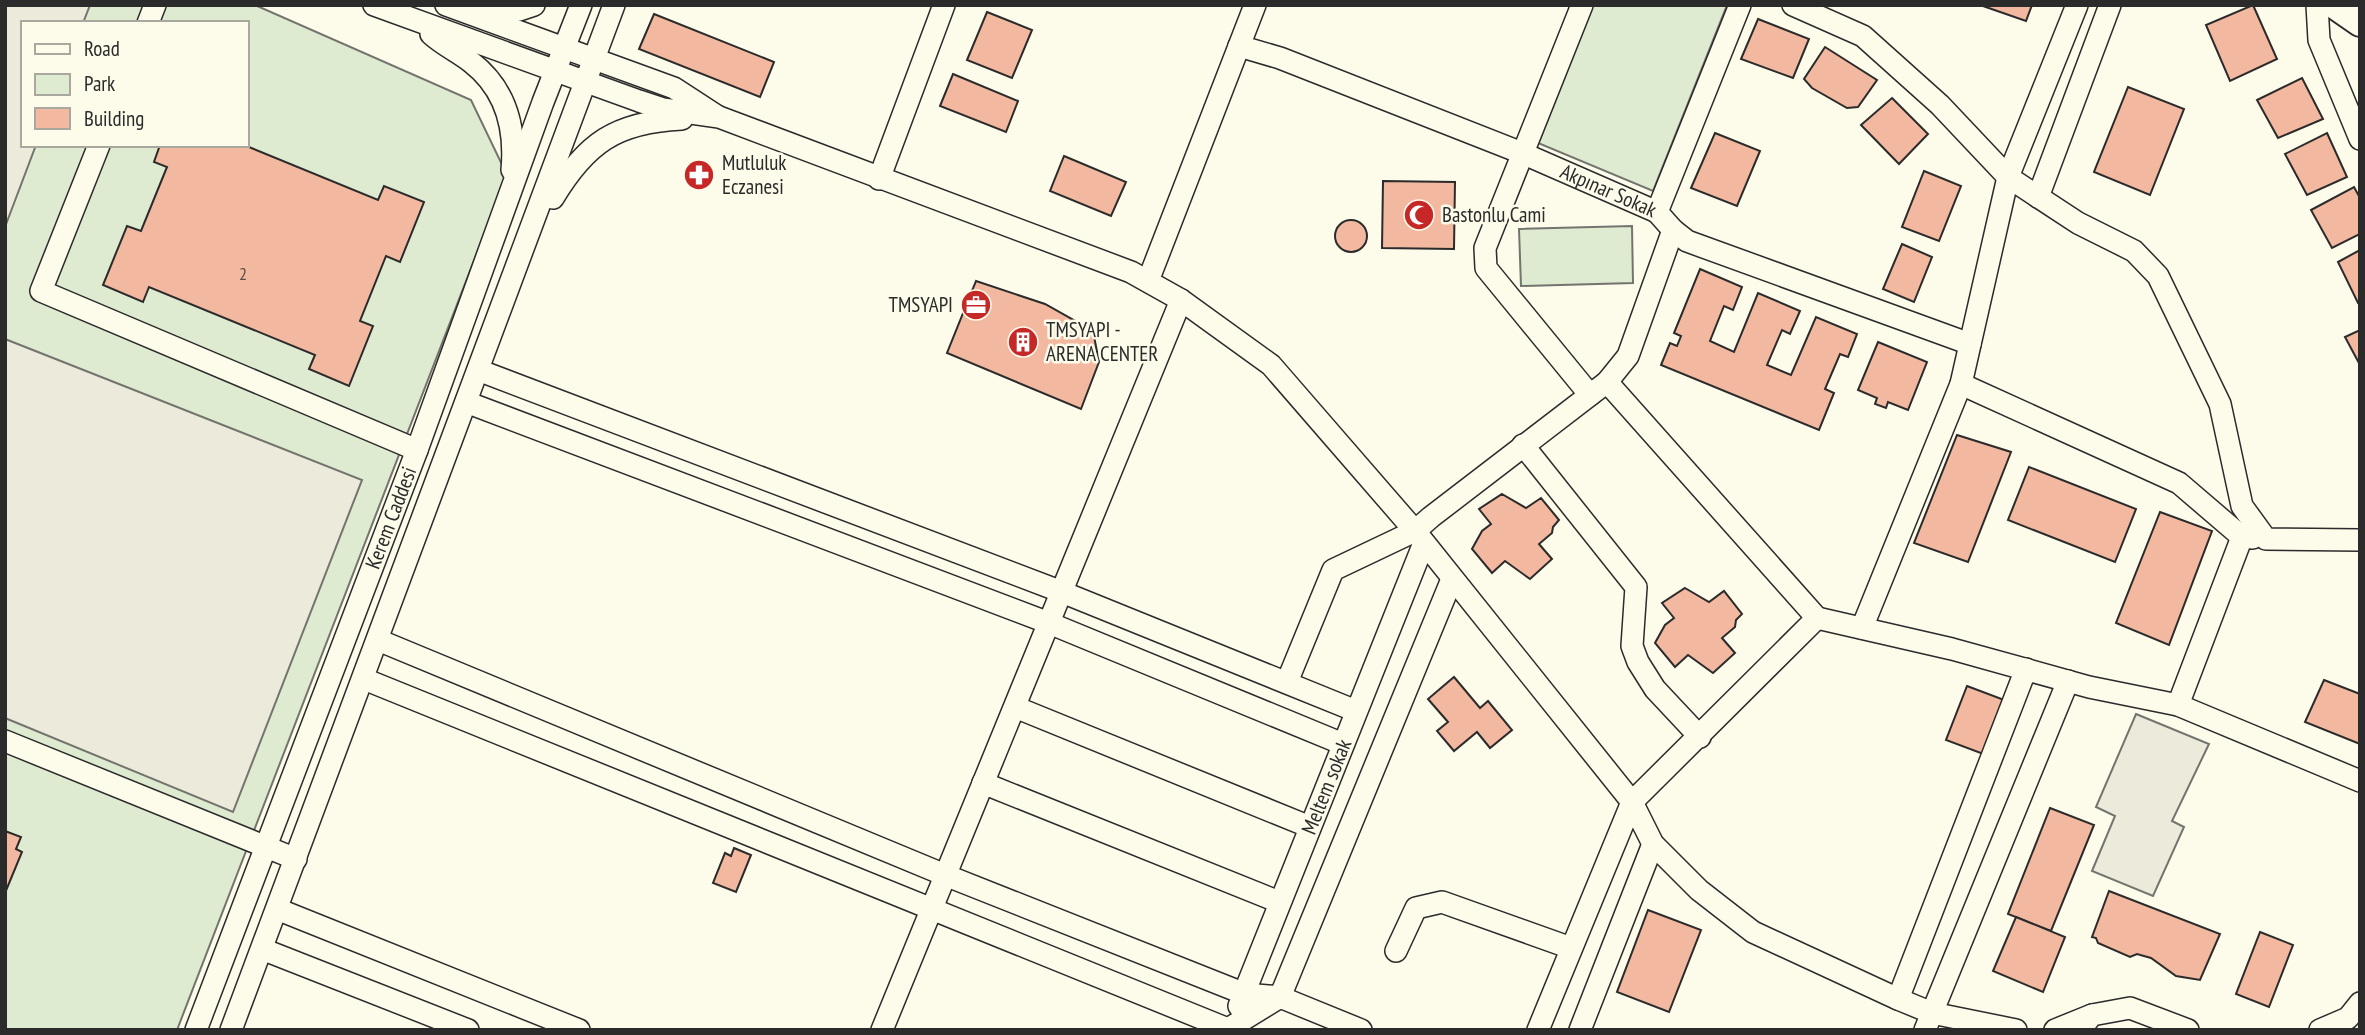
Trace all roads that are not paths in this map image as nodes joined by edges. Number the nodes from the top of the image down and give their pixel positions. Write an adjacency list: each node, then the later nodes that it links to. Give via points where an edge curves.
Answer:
1 (374, 5): 15 (street)
2 (534, 5): 14 (street, via 493,13)
3 (581, 5): 18 (street, Kerem Caddesi)
4 (614, 5): 19 (street, Kerem Caddesi)
5 (944, 5): 27 (street)
6 (1255, 5): 17 (street)
7 (1582, 5): 25 (street)
8 (1740, 5): 30 (street)
9 (1793, 5): 26 (street, via 1863,36 1940,105)
10 (2077, 5): 26 (street)
11 (2110, 5): 28 (street)
12 (2317, 5): 23 (street, via 2319,40)
13 (2334, 5): 16 (main road)
14 (454, 9): 18 (street)
15 (420, 22): 20 (street); 29 (street, via 432,36 481,70 502,99 513,140)
16 (2360, 23)
17 (1239, 46): 25 (street, Akpınar Sokak); 33 (street)
18 (564, 48): 19 (street); 20 (street, Kerem Caddesi)
19 (594, 59): 21 (street, Kerem Caddesi); 22 (street, via 674,88)
20 (555, 72): 21 (street); 29 (street, Kerem Caddesi)
21 (585, 83): 22 (street, via 663,109); 32 (street, Kerem Caddesi)
22 (719, 117): 27 (street); 32 (street, via 646,123 591,147 570,170)
23 (2360, 139)
24 (98, 147): 42 (street, via 41,291)
25 (1522, 153): 30 (street, Akpınar Sokak); 39 (street, via 1485,248 1486,268)
26 (2008, 177): 28 (street); 35 (street)
27 (879, 178): 33 (street)
28 (2038, 197): 45 (street, via 2134,251 2158,276 2220,404 2242,506)
29 (506, 208): 42 (street, Kerem Caddesi)
30 (1657, 212): 31 (street, Akpınar Sokak)
31 (1673, 230): 35 (street, Akpınar Sokak, via 1687,241); 37 (street, via 1628,356)
32 (529, 234): 36 (street, Kerem Caddesi)
33 (1148, 281): 34 (street)
34 (1181, 300): 43 (street, via 1271,365); 48 (street)
35 (1970, 344): 38 (street)
36 (478, 370): 40 (street, Kerem Caddesi); 48 (street)
37 (1607, 382): 39 (street); 49 (street)
38 (1961, 384): 44 (street, via 2179,483); 51 (street)
39 (1590, 395): 41 (street)
40 (466, 402): 50 (street); 52 (street, Kerem Caddesi)
41 (1523, 446): 43 (street); 60 (street, via 1636,587 1632,646 1638,662 1655,689)
42 (417, 450): 68 (street, Kerem Caddesi)
43 (1419, 537): 47 (street); 56 (street, via 1333,570); 59 (street, Meltem sokak)
44 (2242, 537): 45 (street); 57 (street)
45 (2266, 539): 46 (street)
46 (2360, 540)
47 (1452, 579): 65 (street); 78 (street, Meltem sokak)
48 (1062, 592): 50 (street); 56 (street)
49 (1817, 618): 51 (street); 60 (street)
50 (1049, 623): 58 (street); 62 (street)
51 (1862, 628): 53 (street)
52 (378, 640): 54 (street, Kerem Caddesi); 70 (street)
53 (2026, 669): 55 (street); 79 (street)
54 (364, 679): 69 (street, Kerem Caddesi); 73 (street)
55 (2068, 681): 57 (street); 81 (street)
56 (1287, 682): 59 (street)
57 (2178, 705): 63 (street)
58 (1015, 708): 64 (street); 66 (street)
59 (1356, 710): 62 (street, Meltem sokak)
60 (1700, 737): 65 (street)
61 (5, 741): 68 (street)
62 (1343, 744): 66 (street, Meltem sokak)
63 (2360, 781)
64 (984, 783): 70 (street); 71 (street)
65 (1632, 802): 67 (street); 74 (street)
66 (1310, 827): 71 (street, Meltem sokak)
67 (1653, 845): 79 (street, via 1699,890 1753,932); 91 (street)
68 (266, 847): 69 (street); 84 (street, Kerem Caddesi)
69 (296, 859): 72 (street, Kerem Caddesi)
70 (945, 875): 73 (street); 77 (street)
71 (1279, 902): 77 (street, Meltem sokak)
72 (277, 909): 75 (street, Kerem Caddesi); 87 (street)
73 (931, 911): 83 (street); 88 (street)
74 (1571, 948): 76 (street, via 1442,902 1416,908); 90 (street)
75 (262, 949): 85 (street, Kerem Caddesi); 86 (street)
76 (1396, 951)
77 (1245, 994): 78 (street); 83 (street, Meltem sokak)
78 (1280, 997): 83 (street); 89 (street)
79 (1898, 999): 81 (street)
80 (2360, 1003): 96 (street, via 2348,1018)
81 (1929, 1021): 92 (street); 93 (street)
82 (2086, 1022): 94 (street); 95 (street, via 2130,1008)
83 (1228, 1029)
84 (196, 1030)
85 (231, 1030)
86 (468, 1030)
87 (579, 1030)
88 (882, 1030)
89 (1361, 1030)
90 (1538, 1030)
91 (1580, 1030)
92 (1959, 1030)
93 (2016, 1030)
94 (2055, 1030)
95 (2188, 1030)
96 (2320, 1030)

